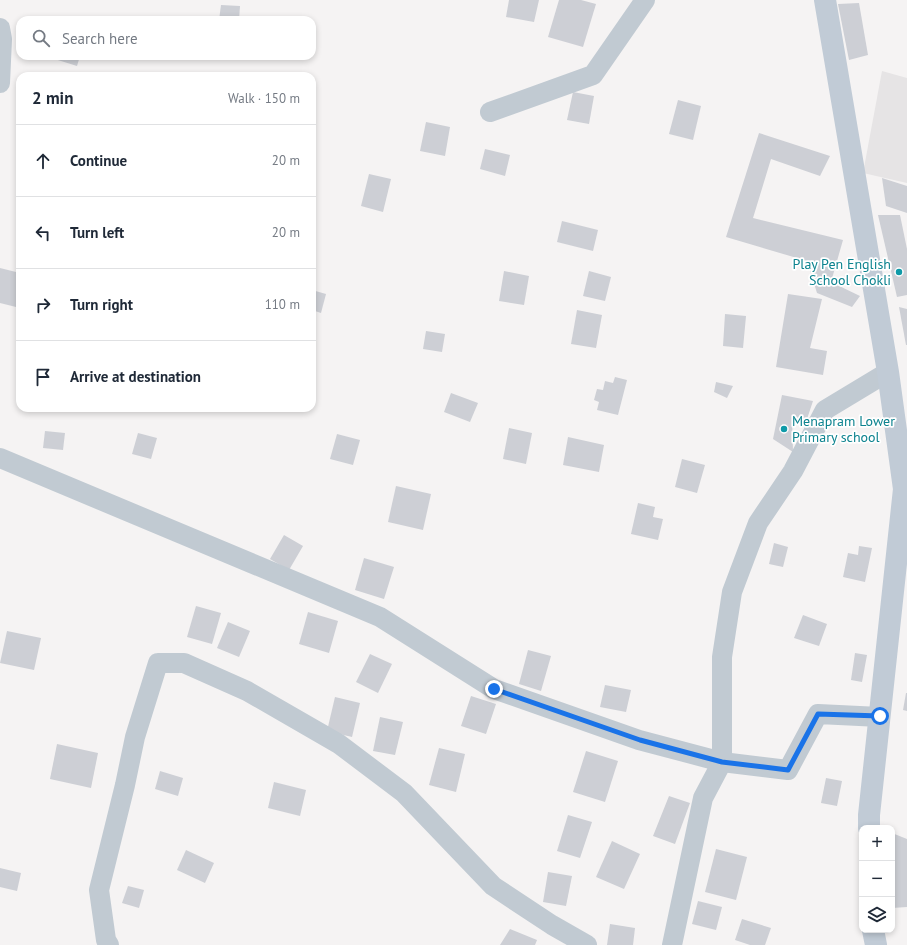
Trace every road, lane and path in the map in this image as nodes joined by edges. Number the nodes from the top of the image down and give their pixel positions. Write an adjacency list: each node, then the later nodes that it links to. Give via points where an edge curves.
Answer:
1 (645, 0): 5 (street, via 593,75)
2 (825, 0): 6 (street)
3 (0, 28): 4 (street)
4 (0, 83)
5 (490, 112)
6 (888, 372): 8 (street, via 904,489); 10 (street, via 824,410 793,470 758,523 732,592 726,628 722,657)
7 (0, 458): 10 (street, via 380,617 494,689 640,740)
8 (904, 521): 9 (street)
9 (880, 716): 10 (street, via 818,714 788,770); 11 (street)
10 (722, 762): 15 (street, via 703,798)
11 (869, 825)
12 (874, 933): 16 (street)
13 (109, 945): 14 (street, via 106,940 99,890 135,737 158,663 184,663 247,691 339,744 404,793 493,886)
14 (586, 945)
15 (672, 945)
16 (876, 945)

